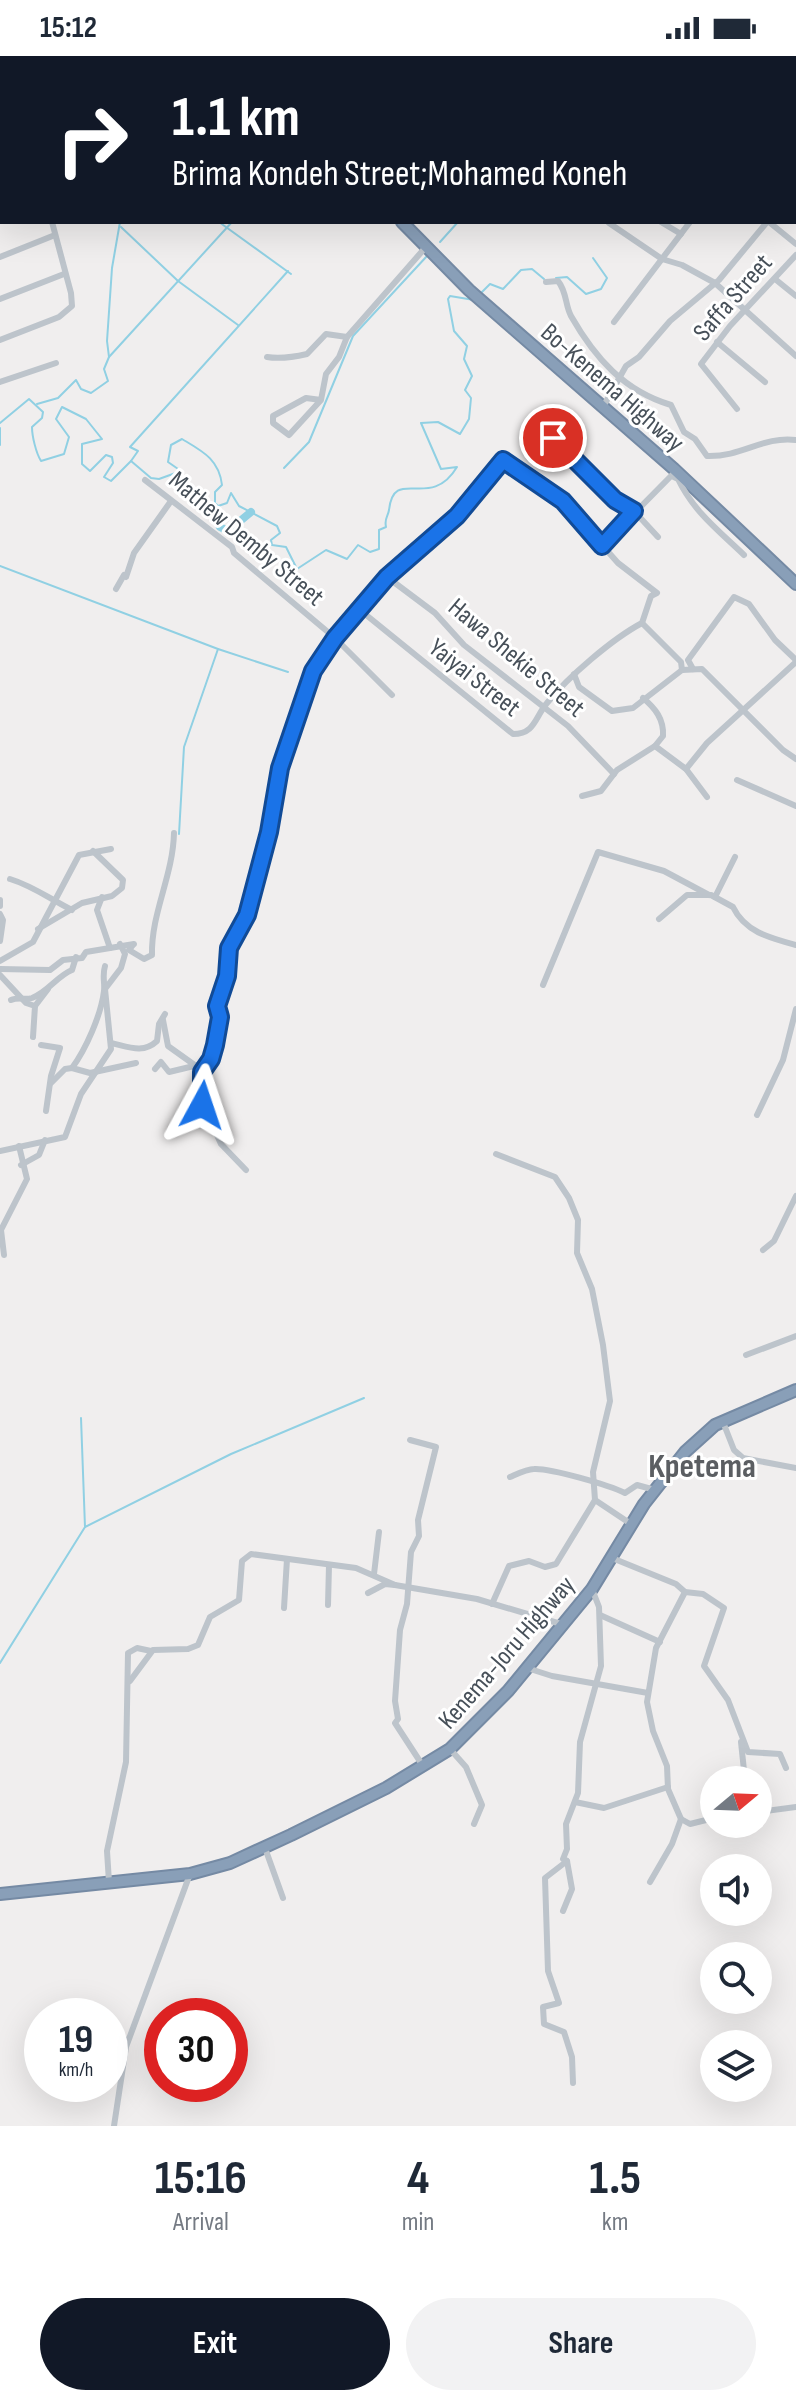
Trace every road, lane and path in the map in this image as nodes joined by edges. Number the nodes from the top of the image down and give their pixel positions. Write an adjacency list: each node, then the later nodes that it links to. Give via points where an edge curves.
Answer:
1 (52, 224): 9 (street)
2 (404, 224): 11 (highway, Bo-Kenema Highway)
3 (610, 224): 14 (street)
4 (664, 224): 8 (street)
5 (688, 224): 8 (street)
6 (766, 224): 18 (street)
7 (771, 224): 10 (street)
8 (681, 234): 14 (street)
9 (55, 235): 13 (street); 15 (street)
10 (796, 244)
11 (425, 248): 23 (street); 33 (highway, Bo-Kenema Highway)
12 (796, 255): 16 (street, Saffa Street)
13 (0, 257)
14 (662, 259): 18 (street); 22 (street)
15 (64, 274): 20 (street); 24 (street, via 71,293 69,310)
16 (775, 279): 19 (street); 21 (street, Saffa Street)
17 (546, 282): 29 (street, via 558,281 570,314)
18 (715, 283): 21 (street); 29 (street, via 670,321)
19 (796, 296)
20 (0, 299)
21 (745, 311): 25 (street, Saffa Street); 26 (street)
22 (614, 322)
23 (347, 337): 27 (street, via 326,334 307,354); 32 (street, via 326,374)
24 (0, 340)
25 (717, 342): 31 (street); 34 (street, Saffa Street, via 701,366)
26 (796, 356)
27 (267, 357)
28 (56, 363): 30 (street)
29 (619, 380): 33 (street); 36 (street, via 671,405 684,432 707,456 743,453 771,439)
30 (0, 381)
31 (765, 382)
32 (321, 400): 32 (street, via 306,398 273,416 273,423 289,435)
33 (603, 407): 37 (highway, Bo-Kenema Highway)
34 (737, 409)
35 (553, 438): 40 (street, via 615,500)
36 (796, 440)
37 (673, 472): 40 (street); 43 (street, via 705,520); 45 (highway, Bo-Kenema Highway)
38 (145, 480): 39 (street, Mathew Demby Street)
39 (171, 501): 46 (street); 49 (street, Mathew Demby Street)
40 (634, 511): 41 (street); 42 (street)
41 (658, 537)
42 (602, 546): 44 (street, via 563,501 503,460 457,516); 48 (street, via 657,593 651,596)
43 (744, 555)
44 (387, 577): 47 (street); 55 (street, Hawa Shekie Street)
45 (796, 584)
46 (116, 589)
47 (360, 610): 49 (street); 55 (street, Yaiyai Street, via 513,734 529,731)
48 (642, 623): 51 (street); 52 (street, Yaiyai Street)
49 (335, 638): 53 (street, Mathew Demby Street); 95 (street, via 313,671 280,768 247,915 229,948 215,1045)
50 (796, 661): 51 (street, via 739,598 731,599); 56 (street)
51 (684, 664): 54 (street); 56 (street, via 702,669)
52 (574, 674): 54 (street, via 579,687 612,711 633,708); 55 (street, Yaiyai Street)
53 (392, 695)
54 (643, 698): 57 (street, via 662,724 663,736)
55 (544, 706): 60 (street, Hawa Shekie Street)
56 (743, 711): 58 (street); 59 (street)
57 (655, 746): 59 (street); 60 (street)
58 (796, 759)
59 (686, 769): 63 (street)
60 (614, 774): 62 (street, via 601,791)
61 (737, 780): 64 (street)
62 (582, 796)
63 (707, 797)
64 (796, 806)
65 (174, 833): 79 (street, via 165,893 151,931 152,955 144,959)
66 (735, 857): 68 (street)
67 (10, 879): 70 (street, via 33,885)
68 (712, 896): 73 (street, via 687,895); 77 (street, via 733,907 749,928); 84 (street, via 664,871 598,852)
69 (102, 897): 70 (street, via 112,896 124,883 92,851 79,855); 71 (street); 78 (street, via 97,910)
70 (57, 902): 71 (street); 74 (street)
71 (72, 910): 74 (street)
72 (0, 914): 75 (street)
73 (659, 919)
74 (38, 929): 81 (street, via 33,942)
75 (0, 941)
76 (120, 944): 78 (street); 79 (street); 79 (street)
77 (796, 945)
78 (110, 948): 80 (street)
79 (131, 948): 86 (street)
80 (76, 957): 83 (street, via 50,970); 85 (street, via 72,970)
81 (0, 961)
82 (105, 966): 86 (street)
83 (0, 972): 87 (street)
84 (543, 985)
85 (48, 989): 87 (street, via 32,998); 89 (street)
86 (105, 989): 92 (street); 97 (street)
87 (20, 997): 88 (street); 89 (street)
88 (11, 1000)
89 (35, 1006): 91 (street)
90 (796, 1009): 102 (street, via 783,1060)
91 (33, 1037)
92 (111, 1043): 96 (street, via 139,1050 152,1045 164,1015 168,1046); 99 (street)
93 (41, 1045): 100 (street, via 60,1048)
94 (136, 1063): 99 (street)
95 (206, 1065): 96 (street); 108 (street, via 202,1105 221,1144)
96 (196, 1066): 98 (street, via 169,1072 161,1062)
97 (72, 1068): 99 (street); 100 (street)
98 (155, 1069)
99 (94, 1071): 103 (street, via 65,1137)
100 (51, 1083): 101 (street)
101 (46, 1111)
102 (757, 1115)
103 (45, 1140): 104 (street); 107 (street, via 39,1155)
104 (19, 1146): 105 (street); 107 (street)
105 (0, 1151)
106 (496, 1154): 120 (street, via 555,1177 576,1213 577,1253 595,1301 610,1401)
107 (21, 1165): 110 (street, via 27,1179)
108 (246, 1170)
109 (796, 1196): 111 (street, via 774,1241)
110 (0, 1234): 112 (street)
111 (763, 1250)
112 (4, 1255)
113 (796, 1336): 114 (street)
114 (746, 1355)
115 (796, 1390): 116 (highway, Kenema-Joru Highway)
116 (723, 1422): 118 (street, via 743,1458); 121 (highway, Kenema-Joru Highway, via 685,1452)
117 (410, 1440): 130 (street, via 436,1447)
118 (796, 1468)
119 (510, 1477): 120 (street, via 533,1468 576,1475)
120 (592, 1484): 121 (street, via 625,1493 637,1485); 122 (street)
121 (655, 1490): 123 (highway, Kenema-Joru Highway)
122 (595, 1500): 123 (street); 134 (street, via 556,1564 545,1567 529,1561 509,1566)
123 (631, 1524): 125 (highway, Kenema-Joru Highway)
124 (379, 1532): 128 (street)
125 (612, 1558): 131 (highway, Kenema-Joru Highway); 132 (street)
126 (287, 1559): 127 (street); 136 (street); 140 (street, via 247,1556 239,1600 210,1617 198,1645)
127 (329, 1565): 128 (street); 135 (street)
128 (374, 1574): 129 (street)
129 (395, 1585): 130 (street); 133 (street)
130 (407, 1588): 134 (street); 147 (street, via 395,1723)
131 (592, 1589): 137 (street); 138 (highway, Kenema-Joru Highway)
132 (685, 1592): 139 (street); 145 (street, via 703,1594 724,1608 704,1666 728,1700)
133 (368, 1593)
134 (492, 1604): 138 (street)
135 (328, 1605)
136 (284, 1608)
137 (600, 1615): 139 (street); 143 (street)
138 (561, 1624): 141 (highway, Kenema-Joru Highway)
139 (660, 1642): 144 (street)
140 (151, 1651): 142 (street); 142 (street, via 128,1652)
141 (527, 1668): 143 (street); 146 (highway, Kenema-Joru Highway)
142 (130, 1681): 160 (street, via 126,1762 107,1851)
143 (597, 1683): 144 (street); 151 (street, via 580,1742)
144 (648, 1693): 150 (street, via 649,1717 667,1766)
145 (741, 1739): 148 (street); 149 (street, via 748,1752 780,1754)
146 (450, 1749): 147 (highway, Kenema-Joru Highway); 156 (street, via 466,1767 482,1805)
147 (423, 1766): 157 (highway, Kenema-Joru Highway)
148 (744, 1766)
149 (786, 1768)
150 (668, 1787): 151 (street, via 600,1809); 154 (street)
151 (575, 1802): 158 (street, via 566,1824)
152 (796, 1807): 153 (street)
153 (772, 1810)
154 (681, 1819): 155 (street); 161 (street)
155 (700, 1822)
156 (474, 1824)
157 (265, 1848): 159 (highway, Kenema-Joru Highway); 163 (street)
158 (567, 1861): 164 (street, via 572,1889); 166 (street, via 545,1878 548,1971 559,2003 543,2007 542,2017 544,2024 564,2032)
159 (190, 1874): 160 (highway, Kenema-Joru Highway); 165 (street)
160 (109, 1882): 162 (highway, Kenema-Joru Highway)
161 (650, 1882)
162 (0, 1894)
163 (283, 1898)
164 (563, 1911)
165 (129, 2038): 167 (street)
166 (573, 2083)
167 (114, 2126)

